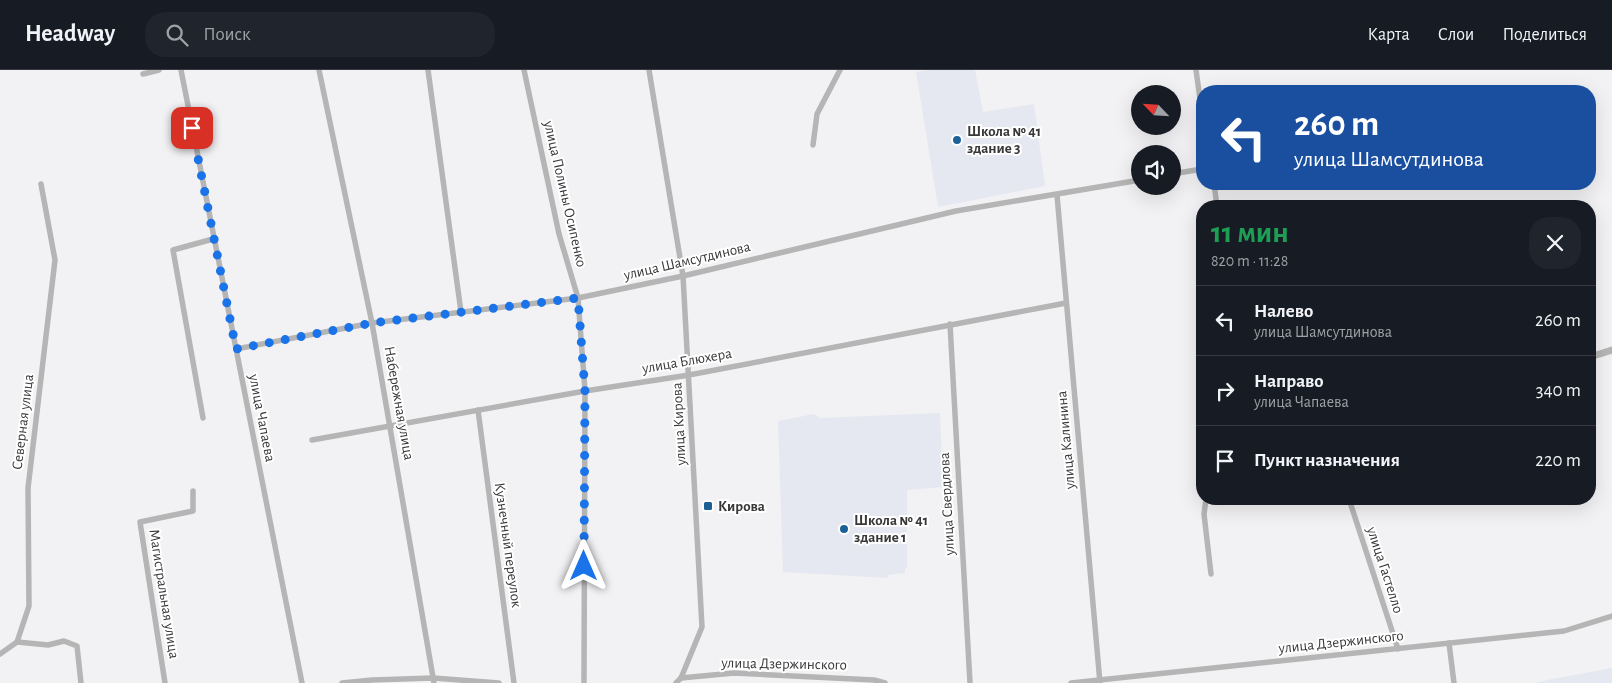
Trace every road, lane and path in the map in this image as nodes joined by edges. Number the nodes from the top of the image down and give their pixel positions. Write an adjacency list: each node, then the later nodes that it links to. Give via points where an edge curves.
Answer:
1 (159, 70): 9 (street)
2 (180, 70): 17 (street, улица Чапаева)
3 (319, 70): 22 (street, Набережная улица)
4 (428, 70): 21 (street)
5 (524, 70): 19 (street, улица Полины Осипенко, via 559,234)
6 (649, 70): 18 (street, улица Кирова)
7 (840, 70): 11 (street, via 817,114)
8 (1196, 70): 10 (street)
9 (143, 74)
10 (1198, 85)
11 (813, 145)
12 (1196, 170): 13 (street)
13 (1181, 172)
14 (1131, 182): 16 (street, улица Шамсутдинова)
15 (41, 184): 38 (street, Северная улица, via 55,260 28,488 29,606)
16 (1057, 195): 18 (street, улица Шамсутдинова, via 956,211); 20 (street, улица Калинина)
17 (213, 239): 24 (street, улица Чапаева); 30 (street, via 173,250)
18 (683, 276): 19 (street, улица Шамсутдинова); 27 (street, улица Кирова)
19 (578, 298): 21 (street, улица Шамсутдинова); 28 (street, улица Полины Осипенко)
20 (1066, 303): 23 (street, улица Блюхера); 44 (street, улица Калинина)
21 (461, 312): 22 (street, улица Шамсутдинова)
22 (372, 323): 24 (street, улица Шамсутдинова); 31 (street, Набережная улица)
23 (950, 324): 27 (street, улица Блюхера); 54 (street, улица Свердлова)
24 (236, 349): 47 (street, улица Чапаева)
25 (1612, 350): 26 (street)
26 (1596, 355)
27 (688, 375): 28 (street, улица Блюхера); 42 (street, улица Кирова, via 702,626)
28 (585, 391): 29 (street, улица Блюхера); 51 (street, улица Полины Осипенко)
29 (478, 410): 31 (street, улица Блюхера); 50 (street, Кузнечный переулок)
30 (203, 418)
31 (391, 426): 32 (street, улица Блюхера); 43 (street, Набережная улица)
32 (312, 440)
33 (193, 491): 46 (street, Магистральная улица, via 193,511 140,522)
34 (1205, 505): 36 (street)
35 (1351, 505): 40 (street, улица Гастелло)
36 (1211, 574)
37 (1612, 616): 39 (street, улица Дзержинского, via 1564,631)
38 (17, 642): 41 (street); 45 (street, via 48,645 64,641 77,646)
39 (1449, 643): 40 (street, улица Дзержинского); 56 (street)
40 (1398, 649): 44 (street, улица Дзержинского)
41 (0, 654)
42 (681, 678): 52 (street, улица Кирова); 53 (street, улица Дзержинского, via 734,673)
43 (434, 681): 48 (street); 49 (street)
44 (1100, 682): 55 (street, улица Дзержинского)
45 (81, 683)
46 (165, 683)
47 (302, 683)
48 (342, 683)
49 (499, 683)
50 (514, 683)
51 (584, 683)
52 (676, 683)
53 (885, 683)
54 (970, 683)
55 (1071, 683)
56 (1454, 683)

